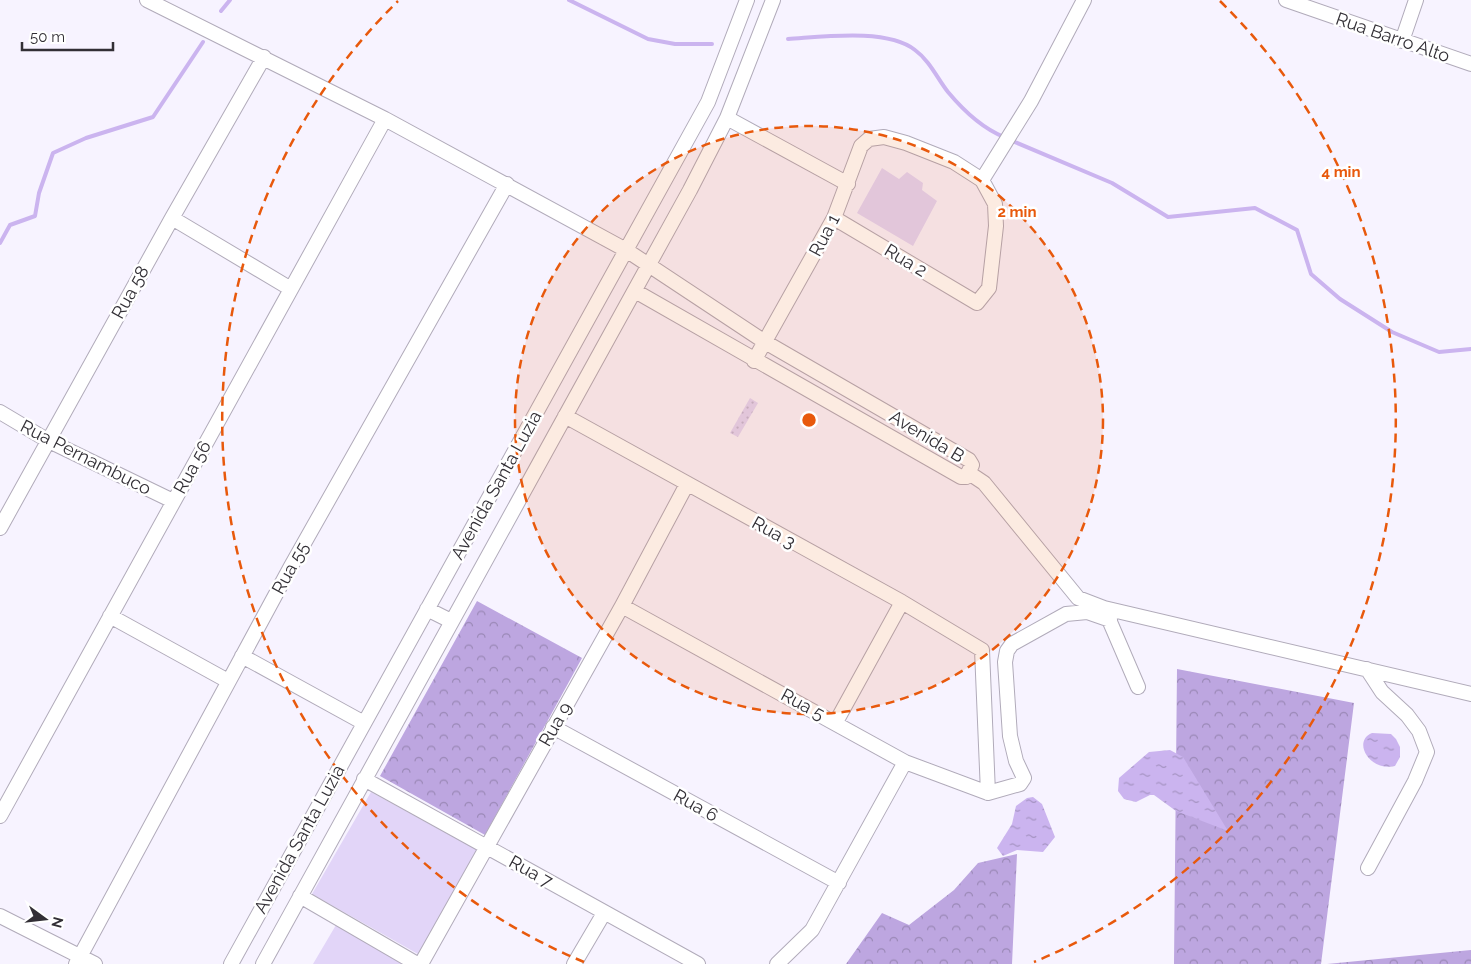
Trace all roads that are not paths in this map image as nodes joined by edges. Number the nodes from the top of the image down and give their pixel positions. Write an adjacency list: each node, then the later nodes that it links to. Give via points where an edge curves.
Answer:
1 (147, 0): 8 (street, Avenida B)
2 (747, 0): 17 (street, Avenida Santa Luzia, via 708,102)
3 (773, 0): 10 (street, Avenida Santa Luzia)
4 (1084, 0): 12 (street, via 1031,101)
5 (1286, 0): 7 (street, Rua Barro Alto)
6 (1416, 0): 7 (street)
7 (1402, 41): 9 (street, Rua Barro Alto)
8 (264, 58): 11 (street, Avenida B); 15 (street, Rua 58)
9 (1471, 64)
10 (727, 118): 14 (street); 18 (street, Avenida Santa Luzia)
11 (385, 119): 13 (street, Avenida B); 19 (street, Rua 56)
12 (982, 180): 14 (street, Rua 1, via 933,152 884,137 869,139 861,146); 16 (street, Rua 2, via 996,204 996,226 989,288 977,303)
13 (507, 184): 17 (street, Avenida B); 36 (street, Rua 55)
14 (848, 184): 16 (street, Rua 1)
15 (172, 218): 19 (street); 25 (street, Rua 58)
16 (834, 218): 21 (street, Rua 1)
17 (626, 250): 18 (street, Avenida B); 32 (street, Avenida Santa Luzia)
18 (648, 265): 20 (street, Avenida Santa Luzia); 21 (street, Avenida B)
19 (291, 289): 28 (street, Rua 56)
20 (635, 291): 22 (street, Avenida B); 24 (street, Avenida Santa Luzia)
21 (765, 342): 22 (street, Rua 1); 26 (street, Avenida B, via 969,460 972,465)
22 (754, 361): 26 (street, Avenida B, via 961,477)
23 (0, 412): 25 (street, Rua Pernambuco)
24 (565, 416): 27 (street, Rua 3); 35 (street, Avenida Santa Luzia)
25 (47, 440): 28 (street, Rua Pernambuco); 29 (street, Rua 58)
26 (969, 473): 33 (street, via 984,483 1078,598)
27 (687, 484): 30 (street, Rua 3); 31 (street, Rua 9)
28 (173, 501): 34 (street, Rua 56)
29 (0, 528)
30 (902, 602): 41 (street); 46 (street, Rua 3, via 982,650)
31 (622, 606): 41 (street, Rua 5); 43 (street, Rua 9)
32 (427, 609): 35 (street); 42 (street, Avenida Santa Luzia)
33 (1107, 614): 37 (street); 39 (street); 46 (street, via 1066,614 1012,644 1007,651 1010,736 1024,778 1020,784)
34 (110, 616): 38 (street); 47 (street, Rua 56)
35 (451, 622): 45 (street, Avenida Santa Luzia)
36 (242, 656): 38 (street, Rua 55); 42 (street)
37 (1367, 670): 40 (street); 49 (street, via 1382,692 1419,731 1427,752)
38 (228, 681): 54 (street, Rua 55)
39 (1138, 687)
40 (1471, 694)
41 (836, 722): 44 (street, Rua 5)
42 (364, 723): 55 (street, Avenida Santa Luzia)
43 (553, 727): 48 (street, Rua 9); 50 (street, Rua 6)
44 (905, 762): 46 (street, Rua 5); 50 (street)
45 (364, 779): 48 (street, Rua 7); 51 (street, Avenida Santa Luzia)
46 (988, 793)
47 (0, 816)
48 (486, 846): 52 (street, Rua 7); 59 (street, Rua 9)
49 (1368, 868)
50 (839, 883): 62 (street, via 812,930)
51 (300, 896): 57 (street, Avenida Santa Luzia); 58 (street)
52 (604, 913): 60 (street); 61 (street, Rua 7)
53 (0, 916): 54 (street)
54 (78, 960): 56 (street)
55 (233, 963)
56 (95, 964)
57 (263, 964)
58 (417, 964)
59 (421, 964)
60 (574, 964)
61 (698, 964)
62 (777, 964)

